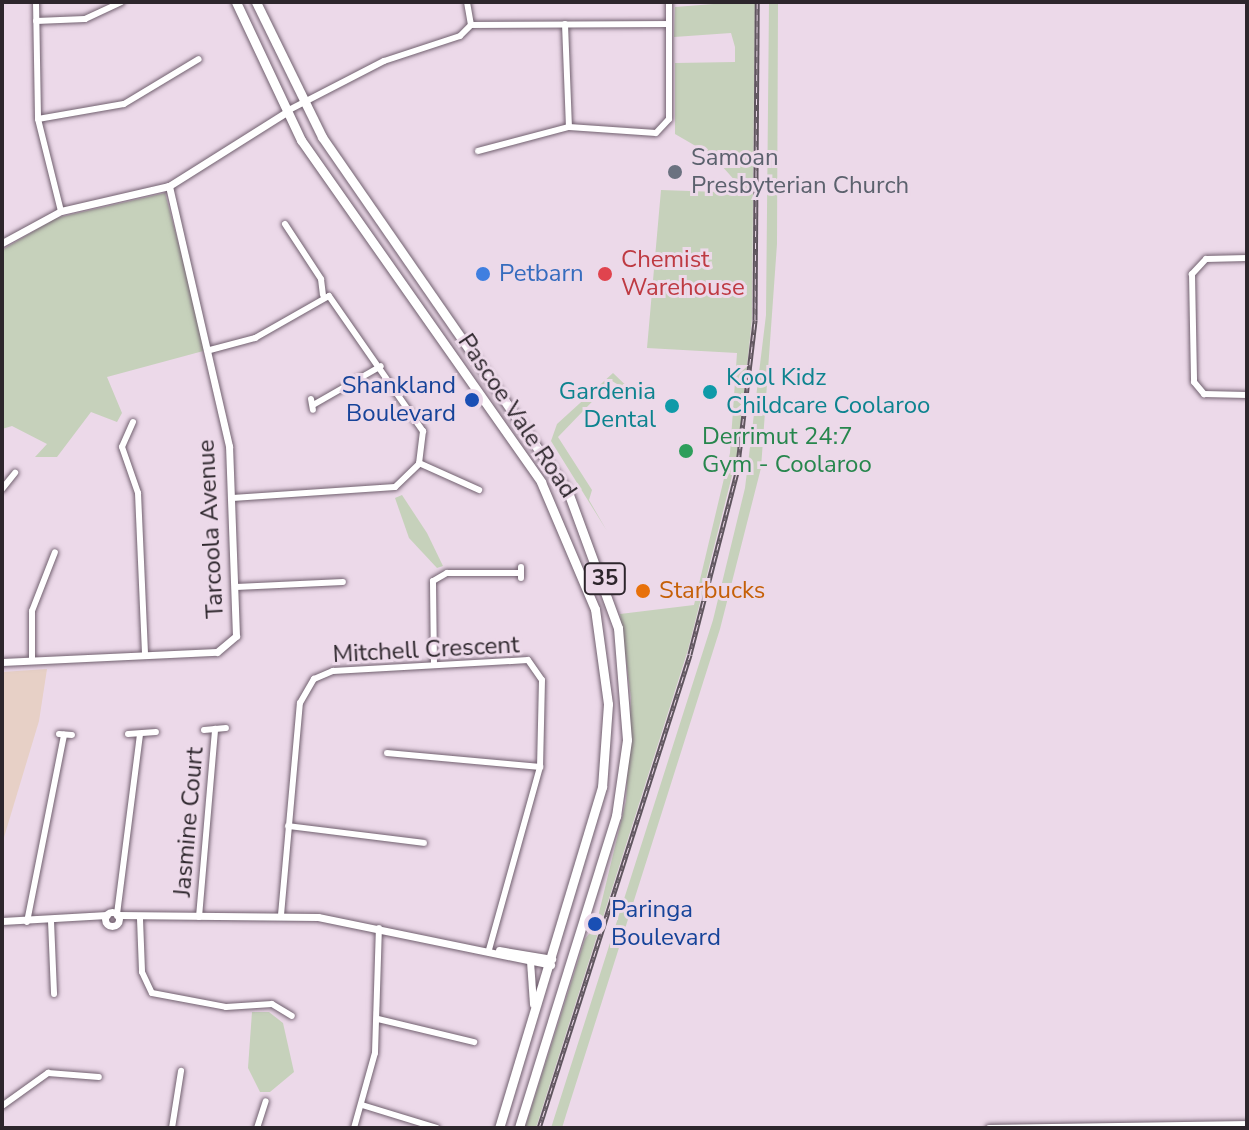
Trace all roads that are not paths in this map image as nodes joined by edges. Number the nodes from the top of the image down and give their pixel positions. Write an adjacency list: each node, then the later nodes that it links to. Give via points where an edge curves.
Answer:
1 (36, 2): 7 (street)
2 (121, 2): 7 (street, via 85,19)
3 (236, 2): 13 (main road, Pascoe Vale Road / 35)
4 (256, 2): 12 (main road, Pascoe Vale Road / 35)
5 (467, 2): 10 (street)
6 (669, 2): 9 (street)
7 (36, 21): 14 (street)
8 (565, 24): 9 (street); 10 (street); 15 (street)
9 (669, 24): 15 (street, via 666,129 583,133)
10 (471, 25): 12 (street, via 460,36 391,58)
11 (199, 59): 14 (street, via 124,104)
12 (301, 103): 13 (street); 28 (main road, Pascoe Vale Road / 35)
13 (285, 113): 17 (street); 29 (main road, Pascoe Vale Road / 35)
14 (38, 119): 18 (street)
15 (569, 127): 16 (street)
16 (478, 151)
17 (169, 186): 18 (street); 23 (street, Tarcoola Avenue)
18 (61, 211): 20 (street)
19 (284, 223): 22 (street, via 321,279)
20 (2, 243)
21 (1247, 258): 25 (street, via 1206,259 1193,268 1197,388)
22 (323, 295): 23 (street, via 255,338); 24 (street, via 340,306)
23 (210, 350): 34 (street, Tarcoola Avenue)
24 (381, 366): 26 (street); 30 (street, via 421,424)
25 (1247, 395)
26 (313, 405)
27 (134, 421): 39 (street, via 121,439 138,493)
28 (528, 430): 29 (main road); 65 (main road, Pascoe Vale Road / 35, via 568,492 602,568 625,685 619,803)
29 (513, 440): 64 (main road, Pascoe Vale Road / 35, via 581,565 606,680 602,787)
30 (419, 463): 33 (street); 34 (street, via 408,479 383,491)
31 (15, 473): 32 (street)
32 (2, 489)
33 (479, 492)
34 (232, 498): 38 (street, Tarcoola Avenue)
35 (56, 550): 40 (street, via 32,611)
36 (521, 573): 42 (street, via 447,573 433,581)
37 (344, 581): 38 (street)
38 (236, 587): 39 (street, Tarcoola Avenue, via 236,636 224,650)
39 (145, 656): 40 (street, Tarcoola Avenue)
40 (32, 661): 41 (street, Tarcoola Avenue)
41 (2, 662)
42 (434, 665): 51 (street, Mitchell Crescent, via 535,663 542,680); 52 (street, Mitchell Crescent, via 333,671 308,686 300,703)
43 (226, 728): 44 (street, Jasmine Court)
44 (215, 729): 45 (street, Jasmine Court); 55 (street, Jasmine Court)
45 (204, 730)
46 (156, 732): 48 (street)
47 (128, 734): 48 (street)
48 (140, 734): 56 (street)
49 (72, 735): 60 (street, via 61,734)
50 (384, 745): 51 (street, via 385,756)
51 (540, 767): 62 (street, Mitchell Crescent)
52 (288, 826): 53 (street); 54 (street, Mitchell Crescent)
53 (426, 843)
54 (281, 915): 55 (street); 61 (street)
55 (199, 917): 57 (street)
56 (112, 918): 57 (street); 59 (street)
57 (140, 919): 67 (street, via 142,972 152,993 226,1007 272,1004)
58 (2, 921): 60 (street)
59 (51, 921): 60 (street); 66 (street)
60 (27, 922)
61 (379, 928): 62 (street); 68 (street)
62 (489, 950): 63 (street); 64 (street)
63 (530, 961): 64 (street); 69 (street, via 536,982)
64 (552, 962): 65 (main road); 69 (main road, Pascoe Vale Road / 35)
65 (571, 967): 82 (main road, Pascoe Vale Road / 35)
66 (54, 995)
67 (292, 1016)
68 (378, 1019): 70 (street); 74 (street)
69 (532, 1021): 81 (main road, Pascoe Vale Road / 35)
70 (474, 1042)
71 (181, 1071): 77 (street)
72 (99, 1077): 75 (street, via 48,1073)
73 (266, 1101): 78 (street)
74 (362, 1105): 79 (street); 80 (street)
75 (2, 1106)
76 (1247, 1124): 83 (street)
77 (172, 1128)
78 (257, 1128)
79 (354, 1128)
80 (437, 1128)
81 (499, 1128)
82 (519, 1128)
83 (989, 1128)

